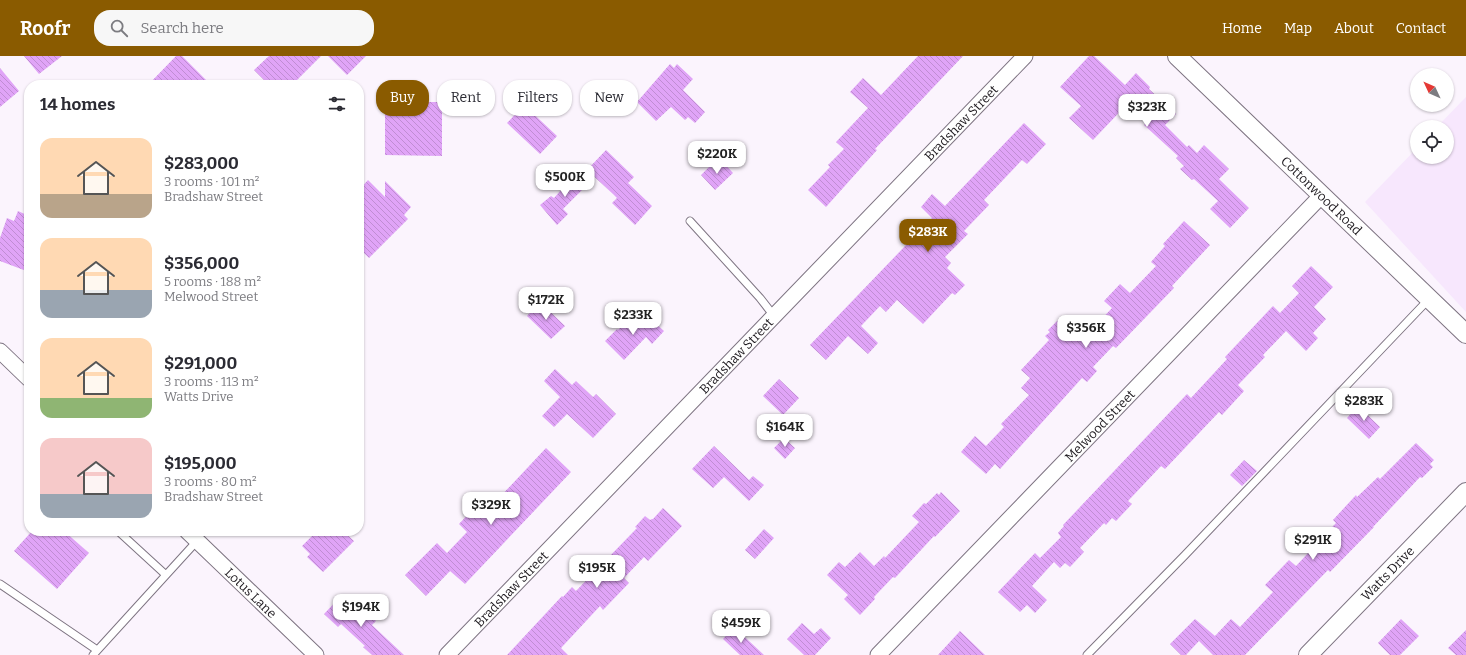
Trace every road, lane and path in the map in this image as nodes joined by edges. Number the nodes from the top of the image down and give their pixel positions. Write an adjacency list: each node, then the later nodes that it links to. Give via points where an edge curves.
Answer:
1 (1025, 56): 6 (street, Bradshaw Street)
2 (1177, 56): 3 (street, Cottonwood Road)
3 (1322, 195): 5 (street, Cottonwood Road); 18 (street, Melwood Street)
4 (690, 221): 6 (lane)
5 (1430, 299): 7 (street, Cottonwood Road); 19 (lane)
6 (774, 316): 17 (street, Bradshaw Street)
7 (1466, 334)
8 (0, 351): 9 (street)
9 (24, 374)
10 (1466, 492): 20 (street, Watts Drive)
11 (123, 536): 13 (lane)
12 (192, 536): 13 (lane); 16 (street, Lotus Lane)
13 (166, 575): 15 (lane)
14 (0, 584): 15 (lane)
15 (95, 653)
16 (316, 655)
17 (447, 655)
18 (878, 655)
19 (1087, 655)
20 (1308, 655)

